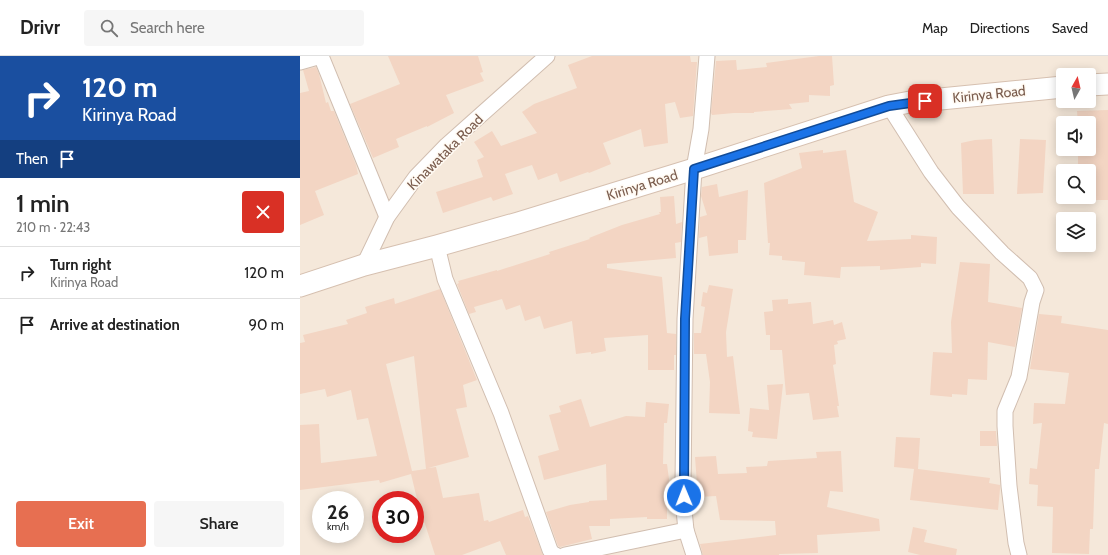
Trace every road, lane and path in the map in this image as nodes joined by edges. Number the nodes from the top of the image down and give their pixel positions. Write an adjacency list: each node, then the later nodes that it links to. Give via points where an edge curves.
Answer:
1 (321, 56): 4 (street); 10 (street)
2 (547, 56): 10 (street, Kinawataka Road, via 442,151 416,178)
3 (707, 56): 9 (street, via 701,129)
4 (300, 62)
5 (1108, 84): 6 (main road)
6 (1096, 85)
7 (1056, 88): 8 (main road, Kirinya Road)
8 (889, 106): 9 (main road, Kirinya Road); 18 (street, via 931,172 958,207 1030,278 1036,290 1019,377 1005,411 1009,486 1016,544)
9 (694, 169): 11 (main road, Kirinya Road); 14 (street, via 685,319 683,482)
10 (387, 217): 12 (street, Kinawataka Road)
11 (437, 246): 12 (main road, Kirinya Road); 15 (street, via 445,279 501,413 550,550)
12 (364, 265): 13 (main road, Kirinya Road)
13 (300, 286)
14 (686, 530): 16 (street); 17 (street)
15 (556, 555)
16 (565, 555)
17 (694, 555)
18 (1020, 555)

